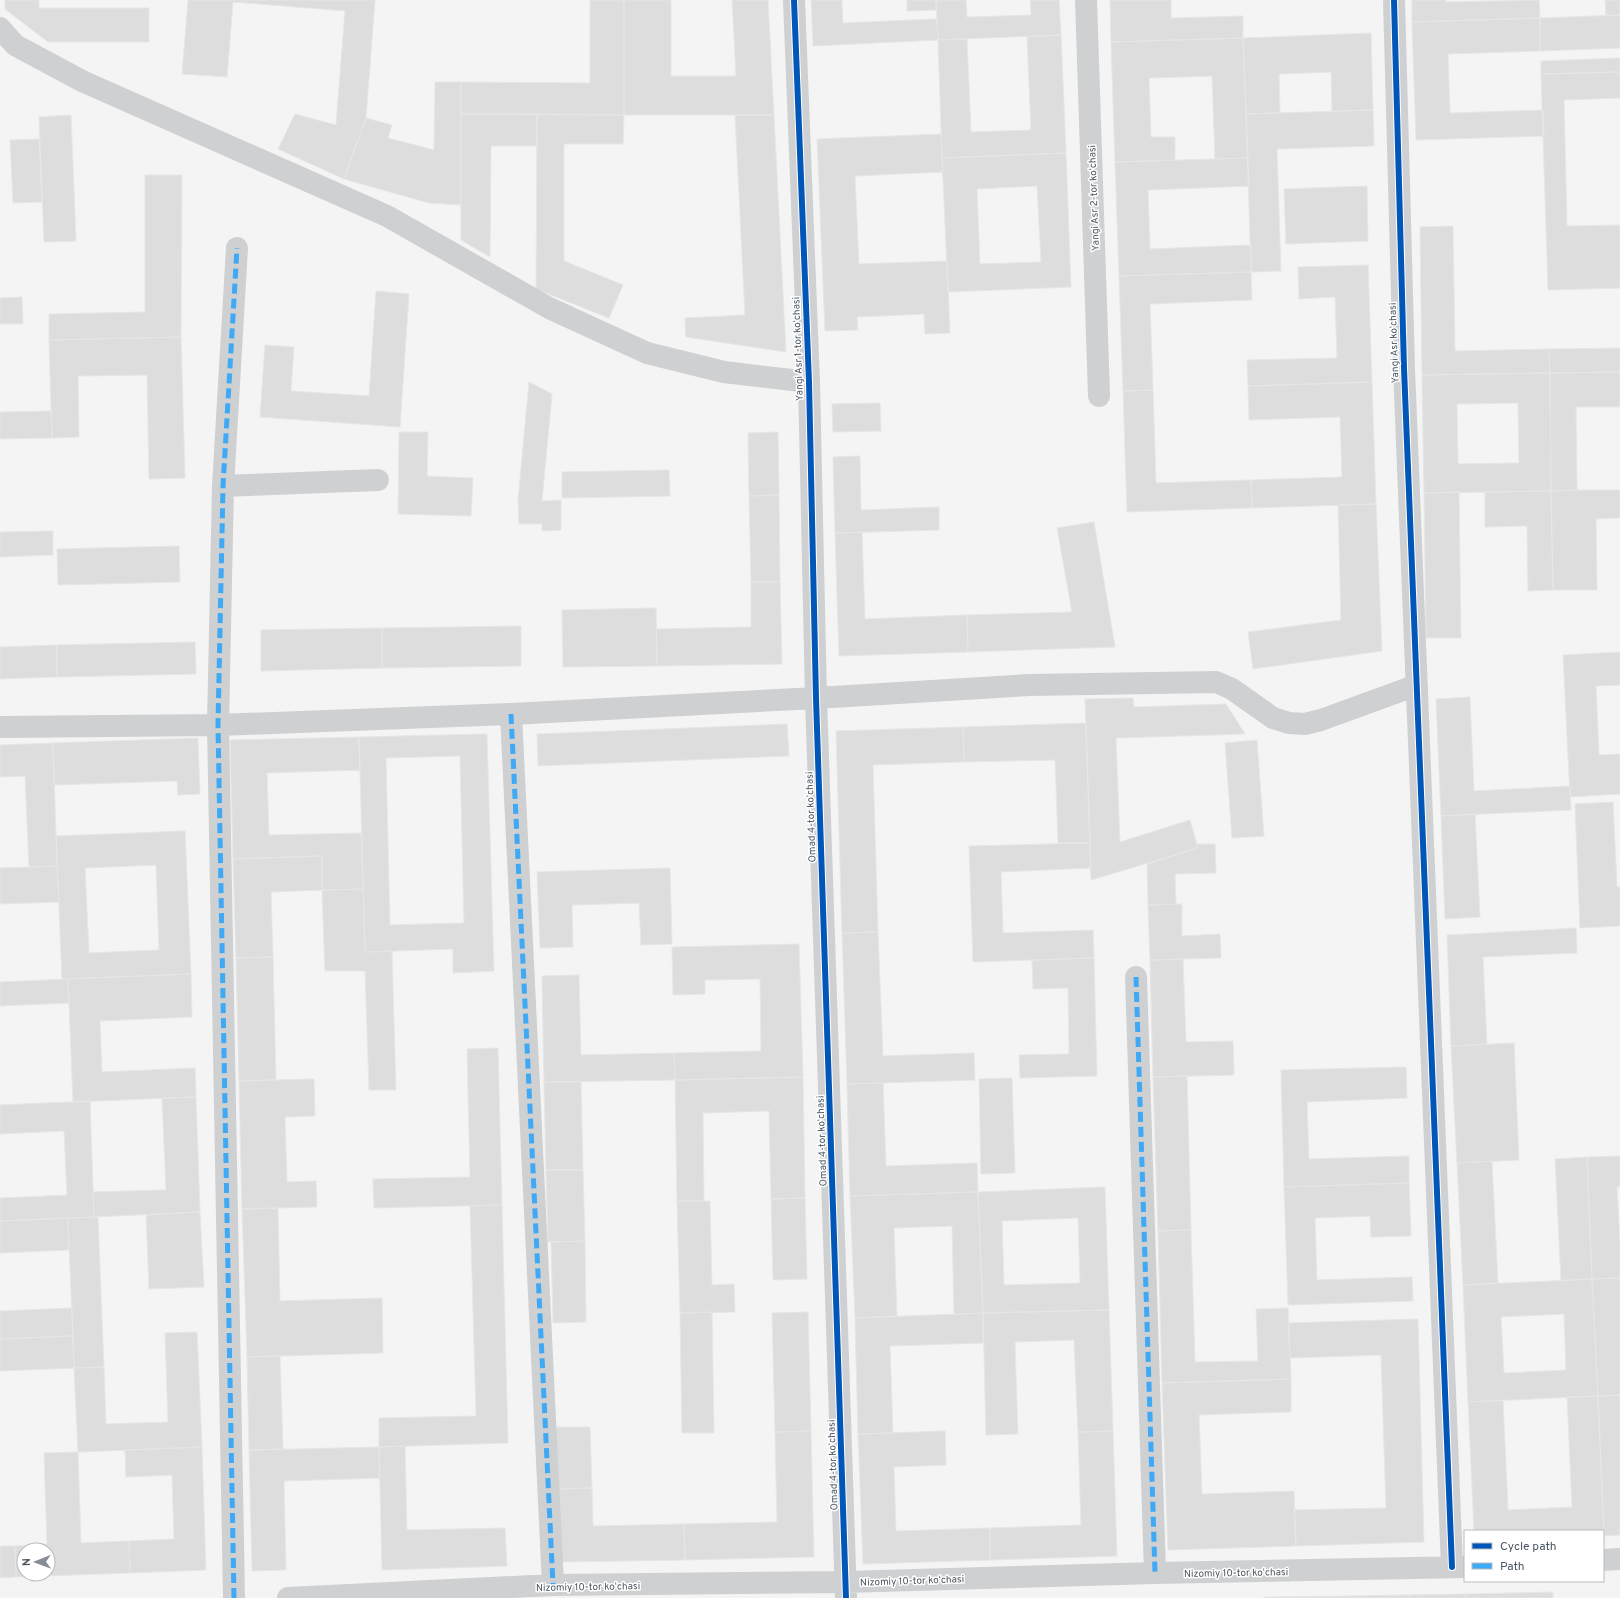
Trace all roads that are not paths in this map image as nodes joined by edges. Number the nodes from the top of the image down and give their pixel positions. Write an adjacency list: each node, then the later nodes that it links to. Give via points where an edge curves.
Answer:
1 (794, 0): 6 (street, Yangi Asr 1-tor koʻchasi)
2 (1086, 0): 7 (street, Yangi Asr 2-tor koʻchasi)
3 (1394, 0): 10 (street, Yangi Asr koʻchasi, via 1404,368)
4 (0, 28): 6 (street, via 15,45 82,81 388,216 549,308 647,353 724,372)
5 (237, 248): 9 (street)
6 (809, 382): 11 (street, Yangi Asr 1-tor koʻchasi)
7 (1099, 396)
8 (378, 480): 9 (street)
9 (223, 486): 13 (street)
10 (1417, 685): 11 (street, via 1305,724 1273,718 1232,689 1216,682 1029,685); 18 (street, Yangi Asr koʻchasi)
11 (816, 698): 12 (street); 21 (street, Omad 4-tor koʻchasi)
12 (511, 714): 13 (street); 20 (street)
13 (218, 725): 14 (street); 22 (street)
14 (0, 727)
15 (1136, 977): 19 (street)
16 (1620, 1559): 17 (street)
17 (1604, 1560)
18 (1458, 1567): 19 (street, Nizomiy 10-tor koʻchasi)
19 (1155, 1573): 21 (street, Nizomiy 10-tor koʻchasi)
20 (553, 1586): 21 (street, Nizomiy 10-tor koʻchasi); 23 (street, Nizomiy 10-tor koʻchasi)
21 (846, 1590)
22 (234, 1598)
23 (288, 1598)

